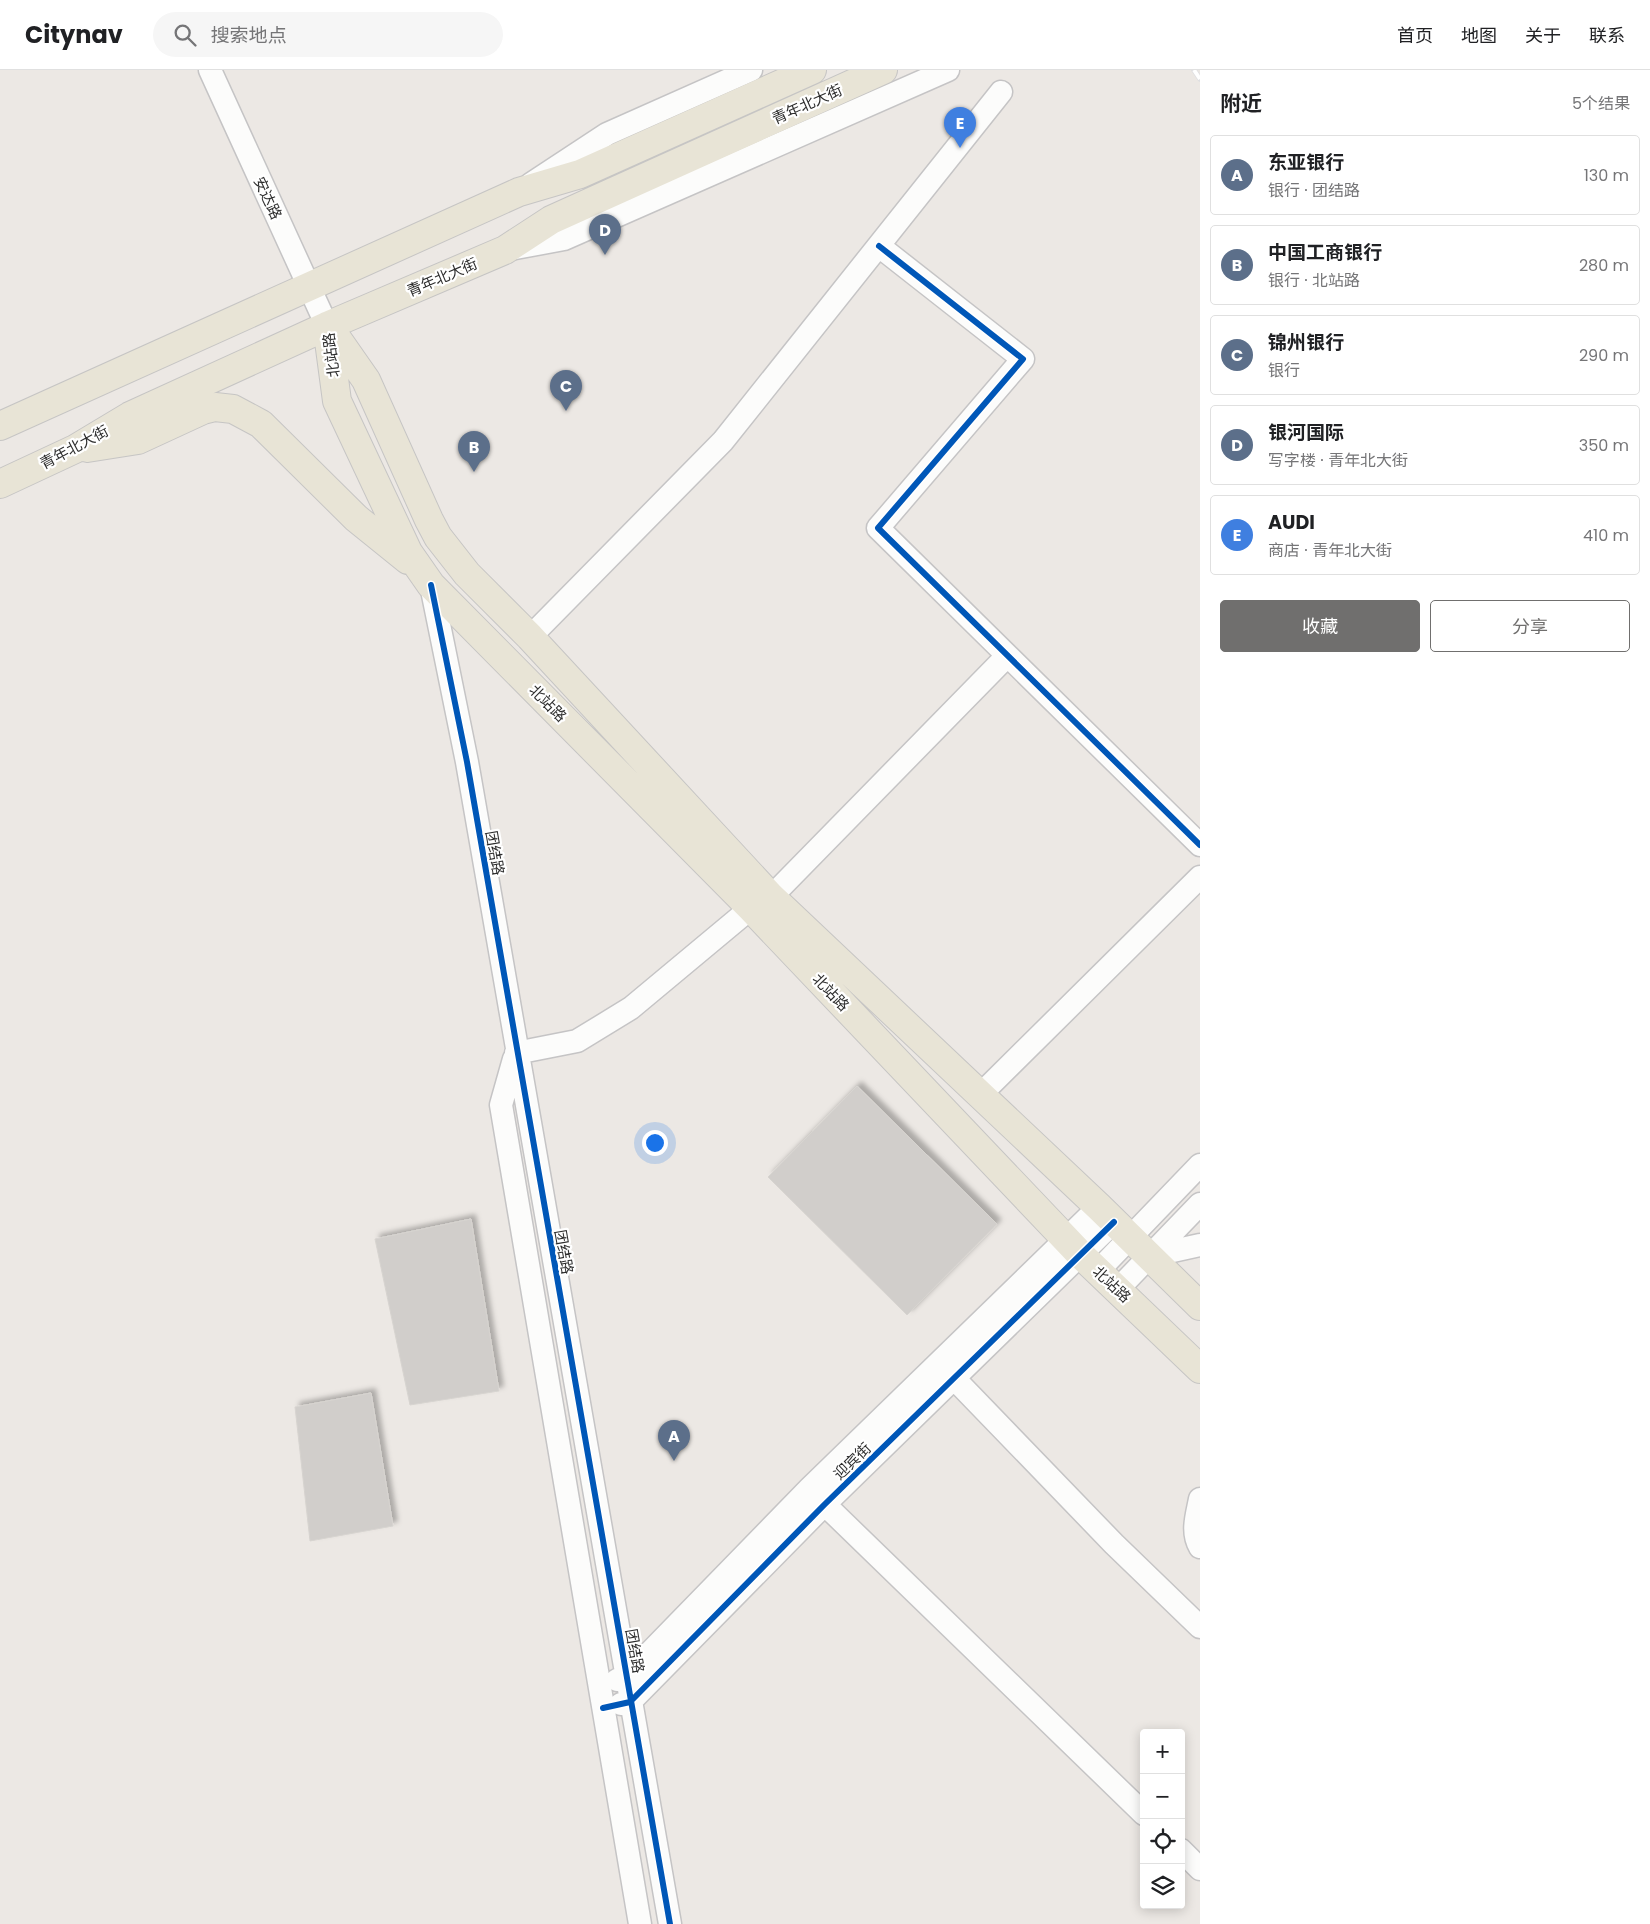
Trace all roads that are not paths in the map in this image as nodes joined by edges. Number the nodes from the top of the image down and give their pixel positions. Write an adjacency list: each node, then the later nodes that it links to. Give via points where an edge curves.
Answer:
1 (210, 70): 10 (street, 安达路)
2 (751, 70): 7 (street, via 607,134)
3 (812, 70): 7 (main road, 青年北大街, via 580,174)
4 (883, 70): 9 (main road, 青年北大街, via 551,220)
5 (948, 70): 9 (street, via 564,239)
6 (1001, 92): 8 (street)
7 (519, 192): 10 (main road, 青年北大街)
8 (879, 246): 16 (street, via 723,441); 17 (street, via 1023,359 878,528)
9 (505, 250): 11 (main road, 青年北大街)
10 (308, 286): 11 (street, 安达路); 12 (main road, 青年北大街)
11 (327, 326): 13 (main road, 青年北大街, via 130,416); 15 (main road, 北站路, via 337,401 390,516); 16 (main road, 北站路, via 366,380 438,537 467,574)
12 (0, 426)
13 (75, 450): 14 (main road, 青年北大街); 15 (main road, via 138,440 214,407 233,409 261,424 356,518)
14 (0, 484)
15 (426, 578): 20 (main road, 北站路); 21 (street, 团结路, via 467,762)
16 (530, 637): 20 (main road, 北站路)
17 (1007, 656): 18 (street); 20 (street)
18 (1200, 845)
19 (1200, 877): 22 (street)
20 (761, 903): 21 (street, via 632,1008 577,1041); 22 (main road, 北站路); 27 (main road, 北站路)
21 (516, 1053): 39 (street, 团结路); 40 (street, 团结路, via 501,1105)
22 (980, 1095): 25 (main road, 北站路)
23 (1200, 1165): 25 (street)
24 (1200, 1204): 28 (street)
25 (1114, 1222): 27 (street); 27 (street, 迎宾街); 28 (main road, 北站路)
26 (1200, 1245): 28 (street)
27 (1082, 1255): 29 (main road, 北站路); 31 (street, 迎宾街); 33 (street, 迎宾街)
28 (1150, 1256): 29 (street); 30 (main road, 北站路)
29 (1118, 1289): 32 (main road, 北站路)
30 (1200, 1306)
31 (939, 1363): 33 (street); 34 (street, 迎宾街)
32 (1200, 1369)
33 (955, 1378): 35 (street, 迎宾街); 38 (street, via 1114,1544)
34 (809, 1489): 35 (street); 39 (street, 迎宾街)
35 (824, 1505): 41 (street, 迎宾街); 43 (street)
36 (1199, 1506): 37 (street, via 1194,1528)
37 (1200, 1547)
38 (1200, 1628)
39 (627, 1676): 40 (street, 迎宾街); 41 (street, 团结路)
40 (601, 1685): 42 (street, 团结路)
41 (630, 1702): 42 (street); 47 (street, 团结路)
42 (603, 1708): 46 (street, 团结路)
43 (1140, 1810)
44 (1185, 1854): 45 (street)
45 (1200, 1869)
46 (640, 1924)
47 (670, 1924)

